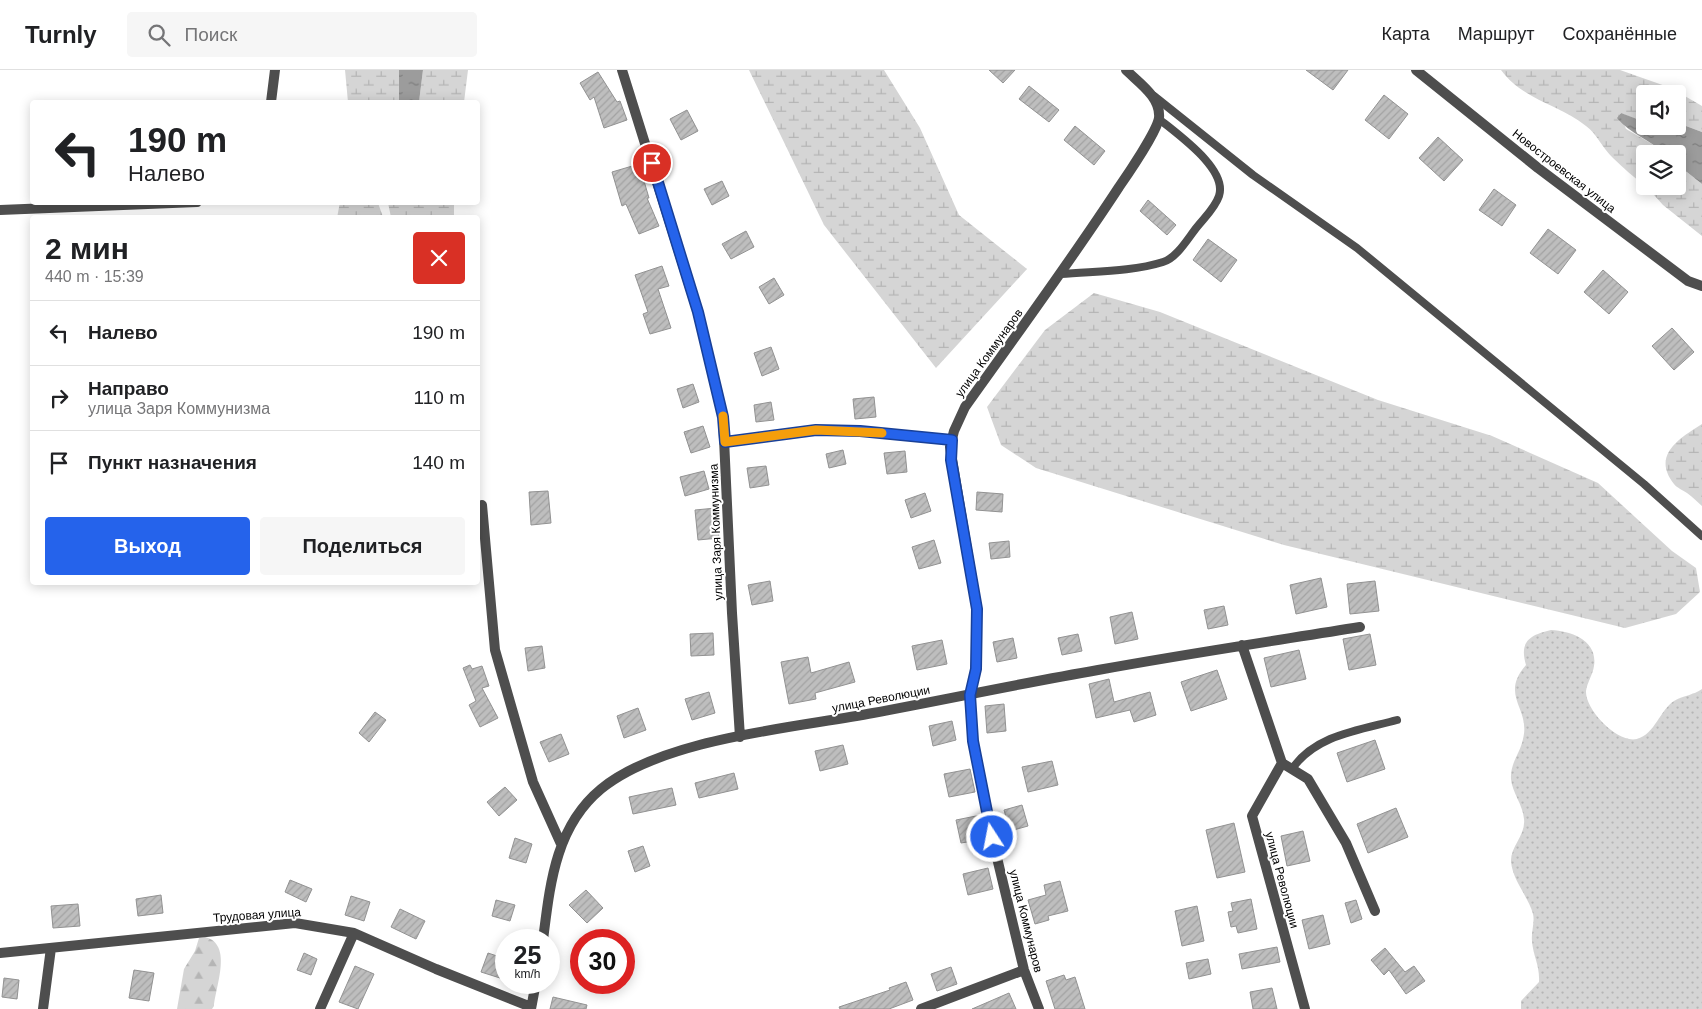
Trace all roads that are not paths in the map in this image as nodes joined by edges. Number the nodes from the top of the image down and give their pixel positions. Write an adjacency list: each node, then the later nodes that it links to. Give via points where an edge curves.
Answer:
1 (275, 70): 6 (street)
2 (622, 70): 13 (street, улица Заря Коммунизма, via 698,312 723,417)
3 (1126, 70): 5 (street)
4 (1416, 70): 11 (street, Новостроевская улица, via 1617,227 1688,280)
5 (1153, 96): 7 (street); 15 (lane, via 1253,175 1357,248 1644,484)
6 (271, 100)
7 (1159, 119): 10 (street, улица Коммунаров, via 1138,159); 10 (lane, via 1212,166 1220,182 1220,194 1209,214 1166,261)
8 (123, 205): 9 (street)
9 (0, 210)
10 (1061, 274): 12 (street, улица Коммунаров, via 965,407)
11 (1702, 286)
12 (952, 440): 13 (lane, via 816,430); 18 (street, улица Коммунаров, via 951,460 977,609 976,669)
13 (725, 442): 20 (street, улица Заря Коммунизма)
14 (482, 505): 23 (street, via 495,650 533,782)
15 (1702, 536)
16 (1360, 627): 17 (street, улица Революции)
17 (1242, 646): 18 (street, улица Революции); 21 (street)
18 (970, 695): 20 (street, улица Революции); 29 (street, улица Коммунаров, via 973,741 984,798)
19 (1397, 720): 22 (lane, via 1329,738 1302,755)
20 (740, 737): 23 (street, улица Революции, via 669,754 618,777 582,808)
21 (1282, 763): 22 (street); 36 (street, улица Революции, via 1252,816)
22 (1292, 769): 24 (street, via 1308,779 1313,787 1346,844)
23 (561, 844): 25 (street, улица Революции, via 551,878)
24 (1376, 911)
25 (544, 929)
26 (354, 933): 27 (street, Трудовая улица, via 295,923); 31 (street, Трудовая улица); 33 (street)
27 (51, 948): 28 (street, Трудовая улица); 32 (street)
28 (0, 953)
29 (1024, 970): 34 (street); 35 (street, улица Коммунаров)
30 (534, 994): 31 (street)
31 (531, 1008)
32 (43, 1009)
33 (320, 1009)
34 (921, 1009)
35 (1039, 1009)
36 (1305, 1009)

